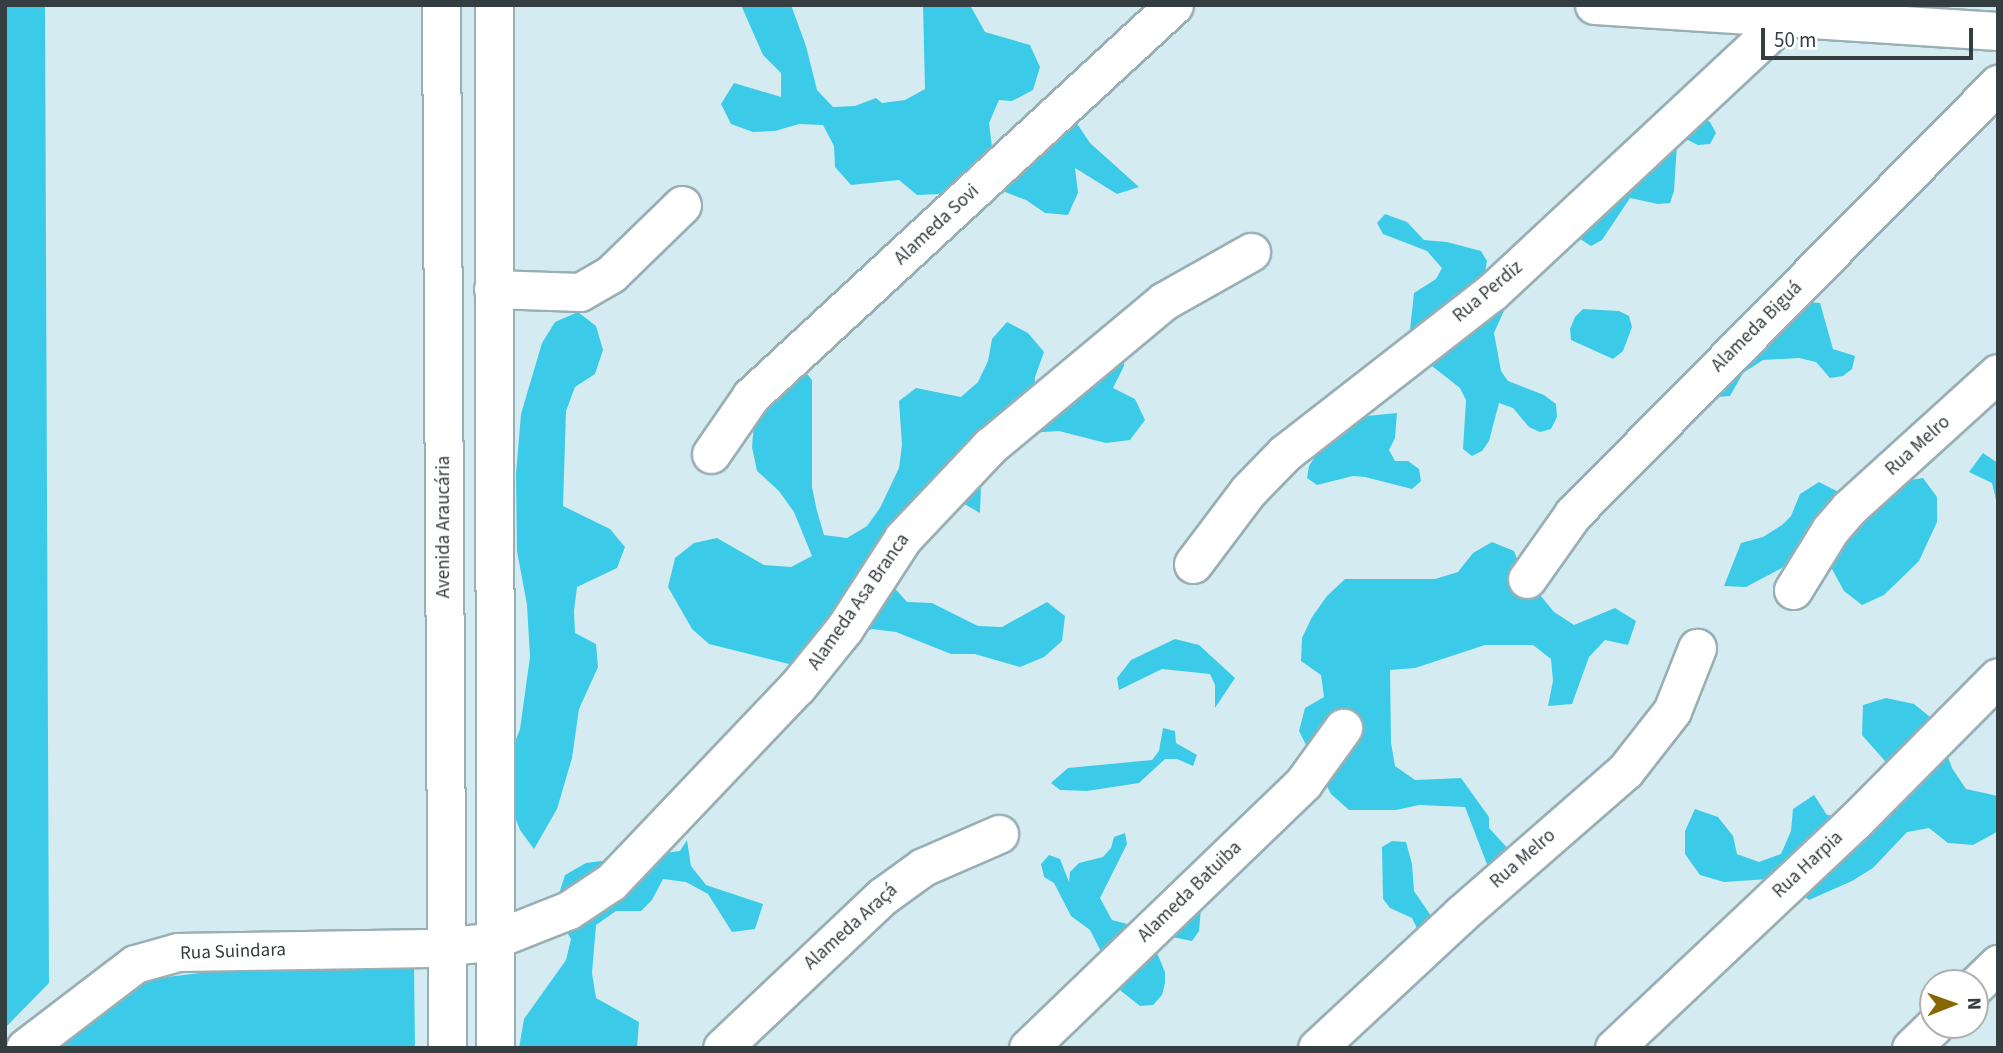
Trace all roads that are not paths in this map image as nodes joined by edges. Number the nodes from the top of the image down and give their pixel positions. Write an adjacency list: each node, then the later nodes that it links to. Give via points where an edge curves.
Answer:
1 (441, 5): 21 (street, Avenida Araucária)
2 (494, 5): 10 (street)
3 (1174, 5): 12 (street, Alameda Sovi, via 751,396)
4 (1594, 5): 5 (street)
5 (1785, 19): 6 (street); 13 (street, Rua Perdiz, via 1492,292 1285,453 1248,491)
6 (1998, 31)
7 (1998, 84): 14 (street, Alameda Biguá, via 1573,514)
8 (682, 205): 10 (street, via 611,274 580,292)
9 (1251, 252): 20 (street, Alameda Asa Branca, via 1164,301 990,446 903,538 844,629 797,687 611,882 569,910)
10 (492, 289): 20 (street)
11 (1998, 373): 15 (street, Rua Melro, via 1849,508)
12 (711, 454)
13 (1193, 564)
14 (1527, 579)
15 (1793, 590)
16 (1697, 648): 27 (street, Rua Melro, via 1672,711 1625,771)
17 (1998, 677): 28 (street, Rua Harpia, via 1854,822)
18 (1343, 728): 26 (street, Alameda Batuiba, via 1304,782)
19 (999, 834): 25 (street, Alameda Araçá, via 923,867 883,896)
20 (495, 939): 21 (street, Alameda Asa Branca); 24 (street)
21 (438, 947): 22 (street, Rua Suindara, via 178,952 135,964); 23 (street, Avenida Araucária)
22 (25, 1048)
23 (447, 1048)
24 (495, 1048)
25 (722, 1048)
26 (1028, 1048)
27 (1317, 1048)
28 (1614, 1048)

